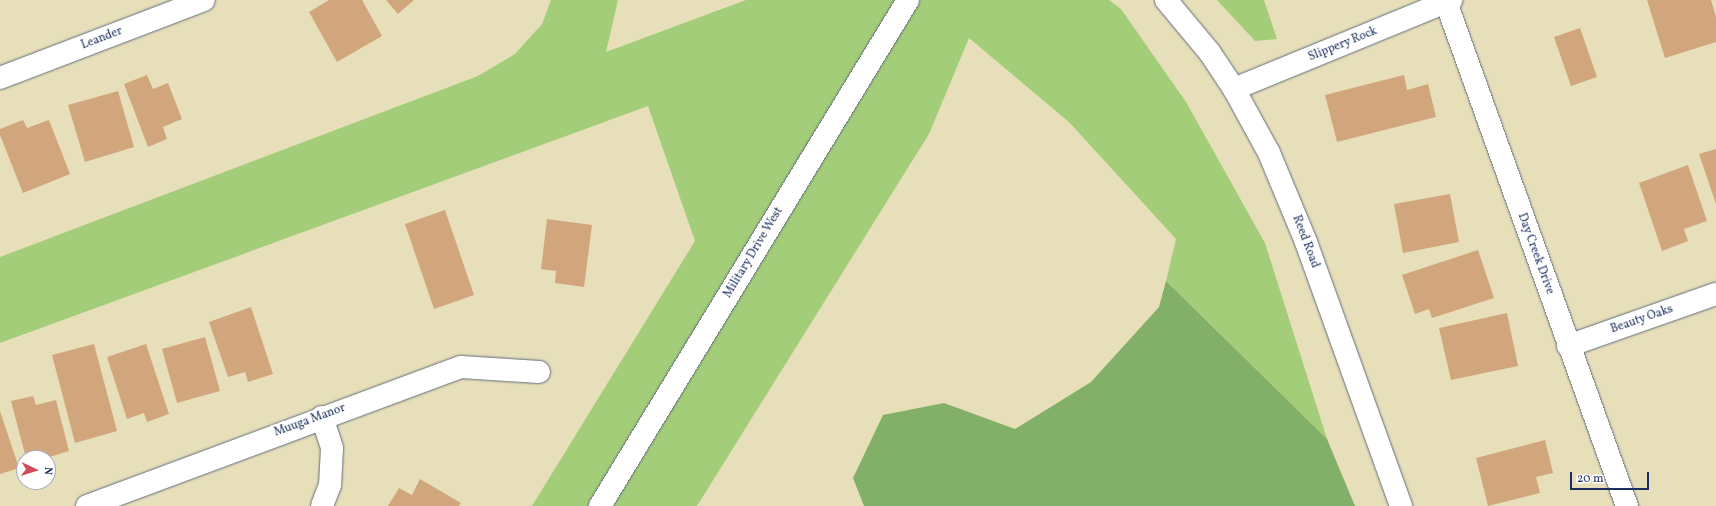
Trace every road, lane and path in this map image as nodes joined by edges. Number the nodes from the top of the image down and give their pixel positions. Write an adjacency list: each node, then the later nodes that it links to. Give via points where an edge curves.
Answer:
1 (204, 0): 5 (street, Leander)
2 (908, 0): 13 (street, Military Drive West)
3 (1166, 0): 6 (street, Reed Road, via 1210,53)
4 (1449, 1): 6 (street, Slippery Rock); 8 (street, Day Creek Drive)
5 (0, 78)
6 (1234, 89): 14 (street, Reed Road, via 1254,123 1287,194)
7 (1716, 294): 8 (street, Beauty Oaks)
8 (1568, 346): 15 (street, Day Creek Drive)
9 (539, 372): 10 (street, Muuga Manor, via 461,367)
10 (322, 417): 11 (street, Muuga Manor); 12 (street, via 332,448 330,486)
11 (87, 506)
12 (322, 506)
13 (600, 506)
14 (1401, 506)
15 (1627, 506)

